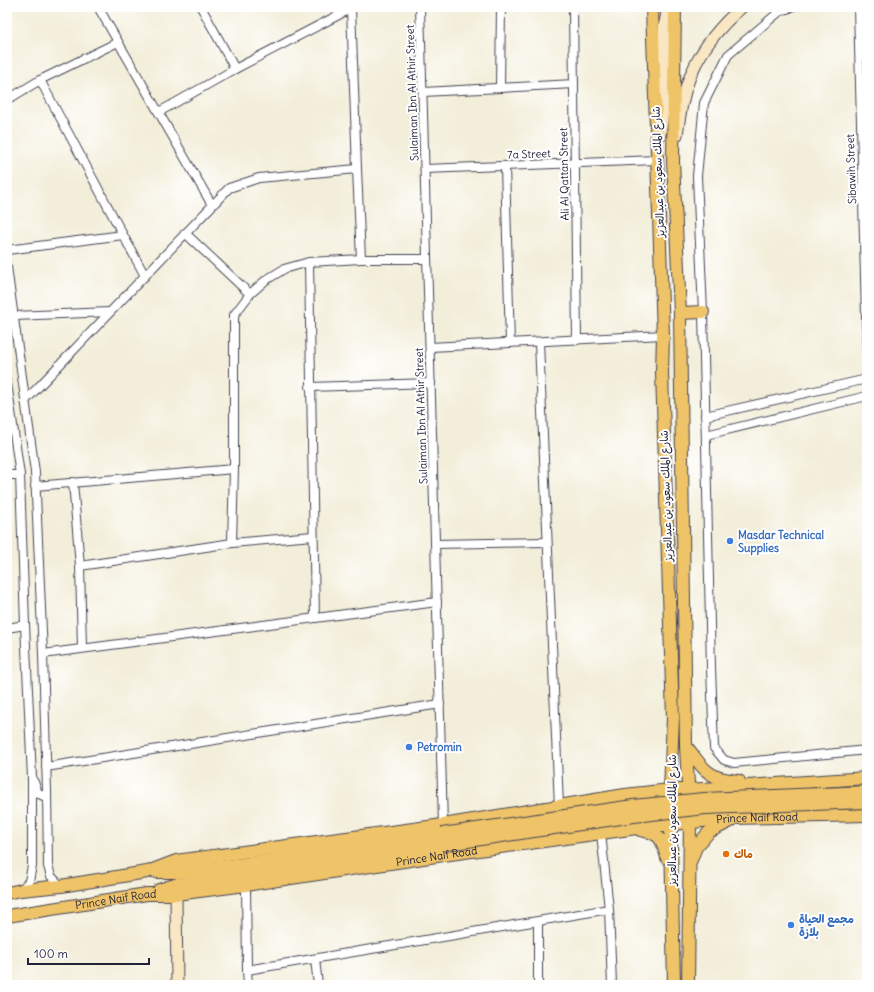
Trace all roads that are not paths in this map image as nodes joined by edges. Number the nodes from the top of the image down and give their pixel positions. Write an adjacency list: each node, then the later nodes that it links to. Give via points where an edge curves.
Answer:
1 (98, 7): 13 (street)
2 (201, 7): 14 (street)
3 (353, 7): 14 (street); 25 (street)
4 (420, 7): 18 (street, Sulaiman Ibn Al Athir Street)
5 (501, 7): 17 (street)
6 (573, 7): 16 (street, Ali Al Qattan Street)
7 (652, 7): 21 (main road, شارع الملك سعود بن عبدالعزيز)
8 (670, 7): 21 (main road, via 664,27 664,105)
9 (675, 7): 22 (main road, شارع الملك سعود بن عبدالعزيز)
10 (742, 7): 22 (main road, via 715,34 692,73 686,89)
11 (792, 7): 38 (street, via 779,12 728,55 704,103 697,176)
12 (858, 7): 46 (street, Sibawih Street)
13 (118, 42): 15 (street); 20 (street)
14 (235, 69): 20 (street)
15 (40, 80): 19 (street); 29 (street)
16 (574, 84): 17 (street); 23 (street, Ali Al Qattan Street)
17 (500, 88): 18 (street)
18 (423, 92): 26 (street, Sulaiman Ibn Al Athir Street)
19 (7, 100)
20 (159, 112): 27 (street)
21 (657, 160): 23 (street, 7a Street); 41 (main road, شارع الملك سعود بن عبدالعزيز)
22 (673, 161): 39 (main road, شارع الملك سعود بن عبدالعزيز)
23 (575, 163): 24 (street, 7a Street); 42 (street, Ali Al Qattan Street)
24 (505, 166): 26 (street, 7a Street); 44 (street)
25 (357, 169): 27 (street, via 259,178 229,188); 31 (street)
26 (425, 169): 32 (street, Sulaiman Ibn Al Athir Street)
27 (212, 205): 28 (street)
28 (185, 233): 35 (street); 36 (street)
29 (123, 235): 30 (street); 35 (street)
30 (7, 250)
31 (361, 259): 32 (street); 33 (street)
32 (427, 259): 45 (street, Sulaiman Ibn Al Athir Street)
33 (309, 262): 36 (street, via 284,269); 50 (street)
34 (7, 267): 40 (street)
35 (145, 276): 37 (street)
36 (250, 294): 55 (street, via 234,315)
37 (110, 312): 40 (street); 52 (street)
38 (703, 312): 39 (main road); 53 (street)
39 (680, 314): 73 (main road, شارع الملك سعود بن عبدالعزيز)
40 (14, 316): 52 (street)
41 (663, 335): 42 (street); 72 (main road, شارع الملك سعود بن عبدالعزيز)
42 (577, 340): 43 (street)
43 (539, 342): 44 (street); 61 (street)
44 (510, 343): 45 (street)
45 (430, 347): 49 (street, Sulaiman Ibn Al Athir Street)
46 (867, 355)
47 (867, 379): 53 (street)
48 (7, 383): 57 (street)
49 (431, 383): 50 (street); 63 (street, Sulaiman Ibn Al Athir Street)
50 (310, 387): 60 (street)
51 (867, 396): 54 (street)
52 (25, 401): 59 (street)
53 (705, 416): 54 (street)
54 (706, 435): 74 (street, via 714,748 724,760 734,763)
55 (234, 469): 58 (street); 62 (street)
56 (7, 475): 57 (street)
57 (20, 475): 67 (street)
58 (73, 482): 59 (street); 64 (street)
59 (35, 486): 70 (street)
60 (313, 536): 62 (street); 66 (street)
61 (547, 542): 63 (street); 85 (street)
62 (232, 543): 64 (street)
63 (435, 544): 65 (street, Sulaiman Ibn Al Athir Street)
64 (80, 566): 69 (street)
65 (437, 602): 66 (street); 71 (street, Sulaiman Ibn Al Athir Street)
66 (315, 618): 69 (street)
67 (25, 625): 68 (street); 76 (street)
68 (7, 628)
69 (82, 648): 70 (street)
70 (43, 654): 75 (street)
71 (440, 704): 75 (street); 92 (street, Sulaiman Ibn Al Athir Street)
72 (673, 718): 79 (main road, شارع الملك سعود بن عبدالعزيز); 83 (main road, via 665,777 660,783)
73 (686, 746): 78 (main road, via 710,774); 80 (main road, شارع الملك سعود بن عبدالعزيز)
74 (867, 750)
75 (46, 767): 82 (street)
76 (32, 778): 82 (street, via 37,791); 97 (street, via 32,866 29,881)
77 (867, 778): 78 (main road)
78 (762, 785): 80 (main road)
79 (670, 790): 80 (main road); 83 (main road); 89 (main road, شارع الملك سعود بن عبدالعزيز)
80 (688, 790): 88 (main road, شارع الملك سعود بن عبدالعزيز)
81 (867, 792): 92 (main road, bridge, via 704,799 633,806)
82 (45, 795): 96 (street, via 48,866 51,876)
83 (625, 795): 85 (main road)
84 (867, 802): 92 (main road, bridge, via 705,808)
85 (559, 806): 92 (main road)
86 (867, 815): 87 (main road, Prince Naif Road)
87 (736, 818): 88 (main road, Prince Naif Road); 93 (main road, via 709,832 696,847)
88 (690, 823): 89 (main road, Prince Naif Road); 93 (main road, شارع الملك سعود بن عبدالعزيز)
89 (671, 824): 90 (main road, Prince Naif Road); 94 (main road, شارع الملك سعود بن عبدالعزيز)
90 (631, 829): 91 (main road, Prince Naif Road); 94 (main road, via 652,832 659,836)
91 (601, 834): 95 (main road, Prince Naif Road); 101 (street)
92 (442, 835): 96 (main road, Prince Naif Road, via 244,864 177,872 147,872); 99 (main road, via 178,884)
93 (689, 864): 112 (main road, شارع الملك سعود بن عبدالعزيز)
94 (672, 875): 111 (main road, شارع الملك سعود بن عبدالعزيز)
95 (246, 885): 100 (main road, Prince Naif Road); 105 (street)
96 (61, 886): 97 (main road, Prince Naif Road)
97 (22, 890): 98 (main road, Prince Naif Road)
98 (7, 893)
99 (147, 894): 100 (main road, Prince Naif Road); 102 (main road, Prince Naif Road)
100 (176, 894): 106 (main road)
101 (609, 909): 103 (street); 110 (street)
102 (7, 916)
103 (538, 921): 104 (street); 109 (street)
104 (316, 959): 105 (street); 108 (street)
105 (247, 970): 107 (street)
106 (177, 985)
107 (248, 985)
108 (318, 985)
109 (538, 985)
110 (612, 985)
111 (674, 985)
112 (688, 985)

